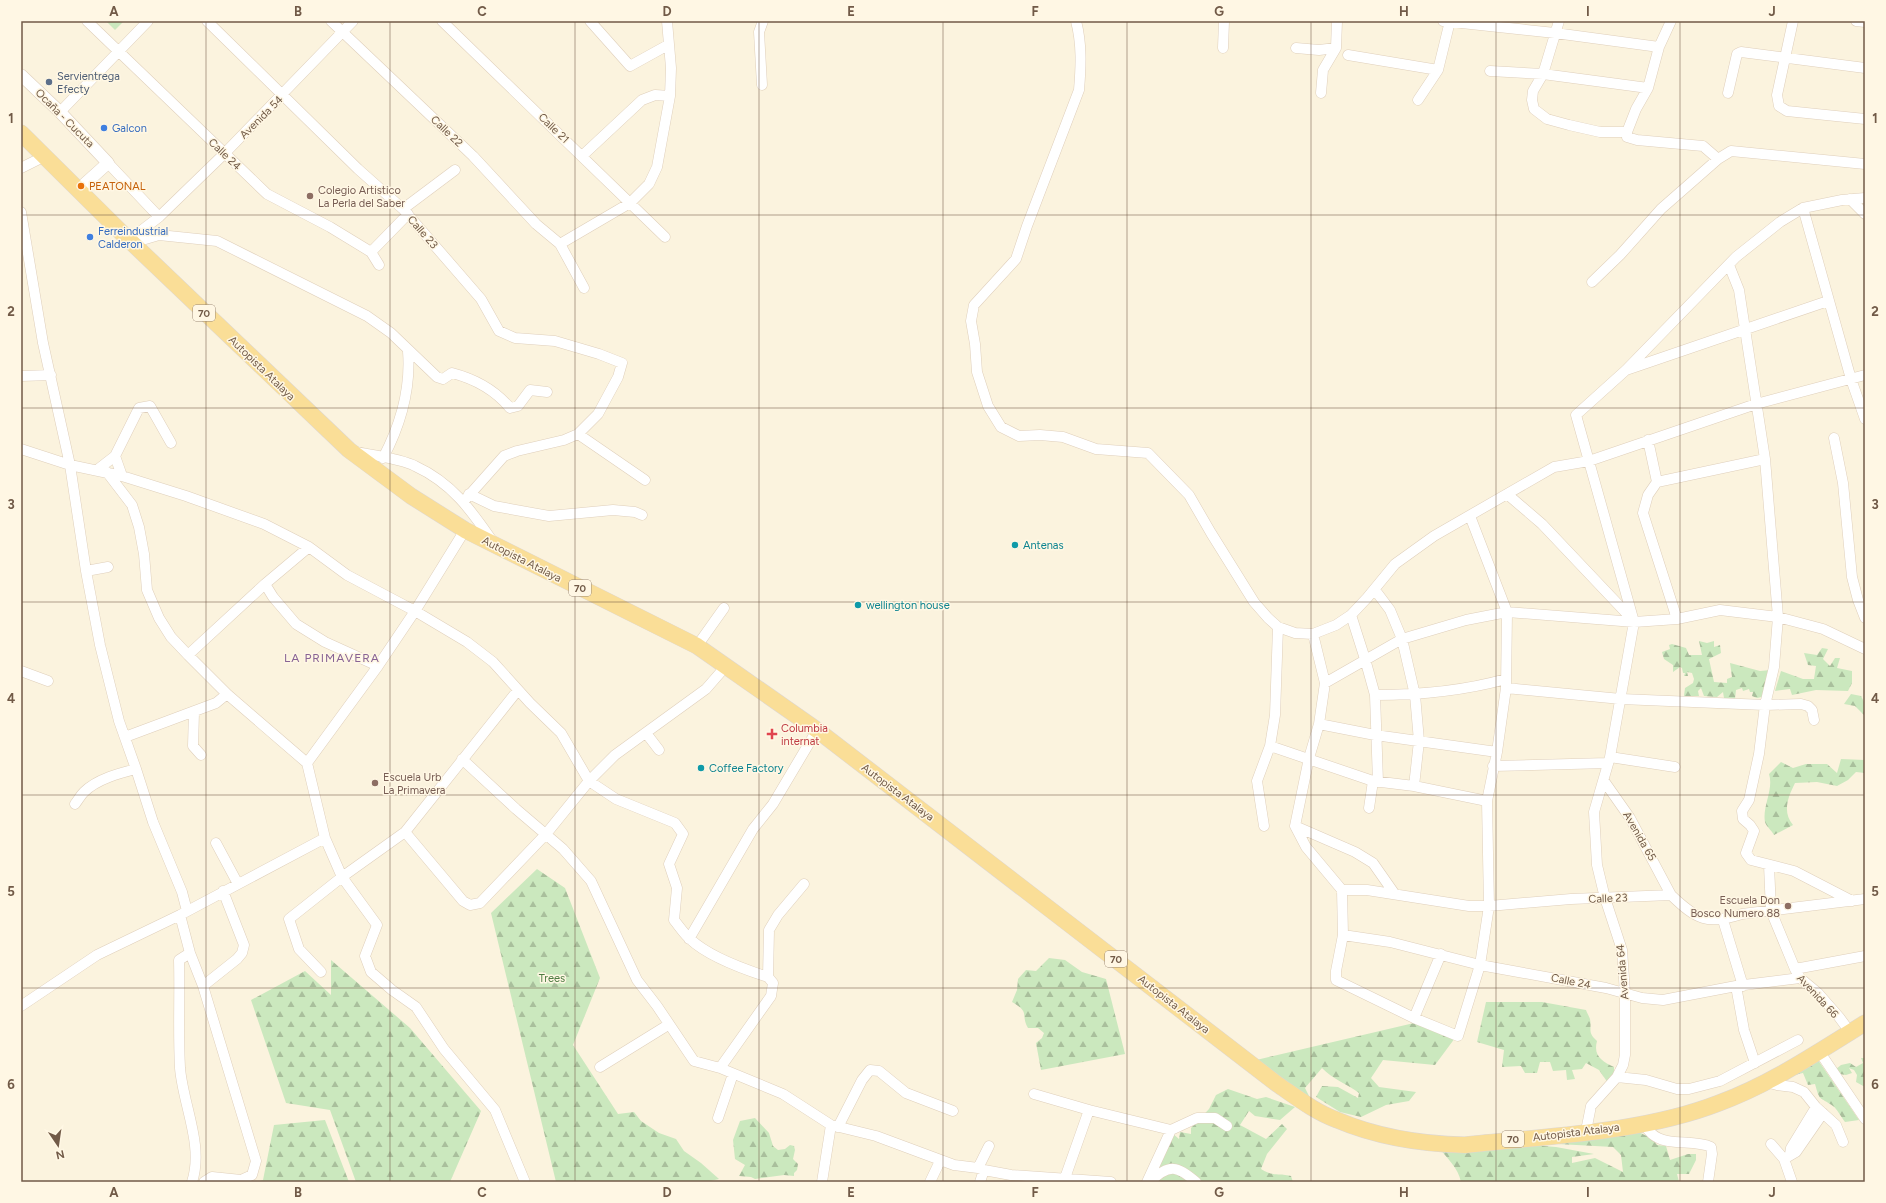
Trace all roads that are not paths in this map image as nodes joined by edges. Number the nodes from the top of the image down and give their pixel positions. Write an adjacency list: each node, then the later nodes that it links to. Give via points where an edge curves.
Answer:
1 (87, 21): 26 (street, Calle 24)
2 (148, 21): 26 (street)
3 (207, 21): 38 (street, Calle 23)
4 (331, 21): 19 (street, Calle 22)
5 (353, 21): 19 (street, Avenida 54)
6 (442, 21): 47 (street, Calle 21)
7 (590, 21): 21 (street, via 630,66)
8 (667, 21): 21 (street)
9 (763, 21): 34 (street, via 759,32)
10 (1076, 21): 115 (street, via 1081,67 1078,90 1016,259 974,305 971,321 977,372 988,406 1001,427 1019,436 1063,437 1096,449 1148,453 1189,495 1254,602)
11 (1224, 21): 23 (street)
12 (1337, 21): 25 (street)
13 (1448, 21): 20 (street); 30 (street)
14 (1559, 21): 20 (street)
15 (1671, 21): 22 (street)
16 (1793, 21): 28 (street)
17 (1856, 21): 18 (street)
18 (1865, 22)
19 (343, 32): 38 (street, Avenida 54); 64 (street, Calle 22, via 473,156 536,224)
20 (1555, 33): 22 (street); 33 (street)
21 (668, 45): 39 (street, via 671,68)
22 (1659, 47): 35 (street)
23 (1223, 48)
24 (1296, 48): 25 (street)
25 (1336, 48): 36 (street, via 1323,70)
26 (119, 52): 41 (street); 45 (street, Calle 24)
27 (1348, 55): 30 (street)
28 (1786, 59): 29 (street); 37 (street, via 1741,52 1736,54); 42 (street, via 1777,95 1779,106 1787,111)
29 (1865, 68)
30 (1438, 70): 40 (street)
31 (1490, 71): 33 (street)
32 (21, 74): 41 (street, Ocaña - Cucuta)
33 (1543, 74): 35 (street); 43 (street, via 1533,91 1532,100 1534,109 1547,119 1600,132)
34 (762, 85)
35 (1648, 88): 43 (street)
36 (1321, 93)
37 (1728, 93)
38 (282, 95): 45 (street, Avenida 54); 58 (street, Calle 23)
39 (670, 96): 47 (street, via 655,95 642,100); 56 (street, via 657,166 649,184)
40 (1418, 100)
41 (60, 112): 49 (street, Ocaña - Cucuta)
42 (1865, 120)
43 (1627, 132): 48 (street, via 1627,137 1637,140 1703,146)
44 (21, 133): 46 (main road, Autopista Atalaya / 70)
45 (224, 154): 61 (street, Avenida 54); 65 (street, Calle 24, via 266,194 330,227)
46 (44, 156): 51 (street); 53 (main road, Autopista Atalaya / 70)
47 (582, 156): 56 (street, Calle 21)
48 (1718, 159): 50 (street, via 1731,151); 68 (street, via 1661,209)
49 (108, 163): 53 (street); 61 (street, Ocaña - Cucuta)
50 (1865, 164)
51 (21, 168)
52 (455, 170): 58 (street)
53 (79, 189): 63 (main road, Autopista Atalaya / 70)
54 (1865, 198): 55 (street)
55 (1850, 199): 57 (street); 60 (street)
56 (630, 203): 62 (street, Calle 21); 64 (street)
57 (1803, 208): 67 (street, via 1780,222); 70 (street)
58 (405, 211): 65 (street); 81 (street, Calle 23, via 481,299 499,331 515,338 555,341 622,363 618,377 602,408)
59 (21, 212): 74 (street, via 36,306)
60 (1865, 214)
61 (159, 217): 63 (street, Avenida 54)
62 (665, 237)
63 (131, 242): 72 (street, via 159,235 217,241 367,316 391,333); 86 (main road, Autopista Atalaya / 70)
64 (560, 244): 69 (street)
65 (371, 252): 66 (street, Calle 24)
66 (379, 265)
67 (1729, 265): 71 (street, via 1739,290); 73 (street)
68 (1592, 282)
69 (584, 288)
70 (1828, 301): 71 (street); 77 (street)
71 (1745, 330): 73 (street); 79 (street)
72 (408, 351): 78 (street, via 438,377 443,379 452,373 460,375 492,390 510,408 518,406 530,390); 88 (street, via 410,368 402,415)
73 (1626, 370): 90 (street, via 1576,415)
74 (51, 375): 76 (street); 91 (street)
75 (1865, 375): 77 (street)
76 (21, 376)
77 (1851, 379): 79 (street); 80 (street)
78 (547, 392)
79 (1756, 404): 83 (street); 89 (street)
80 (1865, 419)
81 (578, 434): 94 (street); 97 (street, via 504,456)
82 (1834, 438): 112 (street, via 1843,482 1852,577)
83 (1648, 440): 90 (street); 95 (street)
84 (171, 443): 87 (street, via 150,406 144,406 139,408)
85 (21, 449): 91 (street)
86 (349, 450): 88 (street); 100 (main road, Autopista Atalaya / 70, via 411,496)
87 (115, 456): 92 (street); 93 (street)
88 (383, 458): 97 (street, via 414,465)
89 (1765, 459): 95 (street); 111 (street)
90 (1589, 461): 96 (street, via 1554,467); 114 (street)
91 (70, 465): 92 (street); 104 (street)
92 (101, 470): 93 (street); 120 (street, via 132,506 144,554 147,590 159,618 171,637)
93 (122, 476): 101 (street, via 264,524)
94 (645, 480)
95 (1657, 482): 113 (street, via 1648,494 1643,513)
96 (1507, 494): 99 (street); 114 (street, via 1542,524)
97 (467, 497): 98 (street, via 494,506 548,516 613,510); 102 (street)
98 (642, 515)
99 (1470, 516): 106 (street, via 1434,536 1395,564); 109 (street)
100 (465, 530): 102 (main road, Autopista Atalaya / 70); 108 (street)
101 (309, 547): 105 (street); 108 (street, via 346,574)
102 (497, 547): 118 (main road, Autopista Atalaya / 70)
103 (108, 567): 104 (street)
104 (86, 570): 140 (street, via 100,645)
105 (265, 584): 120 (street); 122 (street, via 296,624 325,642)
106 (1375, 590): 110 (street); 117 (street, via 1390,610)
107 (724, 608): 118 (street)
108 (415, 611): 122 (street); 128 (street, via 467,642 493,662)
109 (1507, 612): 114 (street); 117 (street, via 1466,620); 127 (street)
110 (1351, 615): 116 (street, via 1336,625); 121 (street)
111 (1778, 616): 113 (street, via 1720,610); 119 (street, via 1823,629); 133 (street, via 1774,667)
112 (1865, 618)
113 (1677, 619): 114 (street)
114 (1634, 622): 132 (street, Avenida 64)
115 (1278, 626): 116 (street, via 1295,633); 142 (street, via 1275,715)
116 (1313, 634): 126 (street)
117 (1402, 639): 121 (street); 131 (street)
118 (697, 646): 123 (main road, Autopista Atalaya / 70)
119 (1865, 649)
120 (188, 655): 129 (street)
121 (1365, 659): 126 (street); 130 (street)
122 (378, 666): 149 (street)
123 (726, 666): 137 (main road, Autopista Atalaya / 70); 138 (street, via 706,689)
124 (21, 671): 125 (street)
125 (48, 682)
126 (1325, 683): 136 (street)
127 (1506, 684): 131 (street); 132 (street); 144 (street)
128 (518, 690): 147 (street); 153 (street, via 561,733)
129 (227, 694): 134 (street, via 216,703); 149 (street)
130 (1375, 695): 131 (street); 139 (street)
131 (1415, 695): 141 (street)
132 (1621, 700): 133 (street); 148 (street, Avenida 64)
133 (1765, 705): 135 (street, via 1808,706 1812,710); 166 (street, via 1755,774 1749,800 1742,811 1743,819 1754,831 1746,853 1751,860)
134 (194, 712): 140 (street); 145 (street, via 193,746)
135 (1814, 720)
136 (1319, 724): 139 (street); 146 (street)
137 (817, 730): 182 (street, via 773,804 753,829); 216 (main road, Autopista Atalaya / 70, via 1277,1084 1330,1117 1389,1137 1439,1144 1465,1145)
138 (646, 733): 143 (street); 153 (street, via 615,755)
139 (1375, 735): 141 (street); 155 (street)
140 (125, 737): 152 (street)
141 (1420, 741): 144 (street); 156 (street)
142 (1270, 746): 146 (street); 160 (street, via 1257,781)
143 (659, 750)
144 (1497, 752): 150 (street)
145 (201, 755)
146 (1309, 758): 155 (street); 161 (street)
147 (462, 759): 162 (street); 163 (street)
148 (1609, 760): 150 (street); 151 (street); 154 (street, Avenida 64)
149 (307, 763): 164 (street)
150 (1493, 766): 157 (street)
151 (1675, 767)
152 (136, 769): 158 (street, via 119,773 95,784 84,791); 179 (street, via 152,822 182,892)
153 (589, 781): 163 (street); 182 (street, via 616,798 675,823 681,829 683,834 670,864 677,888 674,920)
154 (1604, 781): 173 (street, Avenida 65, via 1630,818); 174 (street, Avenida 64, via 1594,812 1597,865)
155 (1375, 782): 156 (street); 159 (street)
156 (1414, 786): 157 (street)
157 (1487, 801): 177 (street)
158 (75, 804)
159 (1369, 808)
160 (1264, 826)
161 (1295, 826): 170 (street, via 1306,847); 172 (street, via 1355,852 1373,863)
162 (405, 832): 163 (street, via 458,896 470,904 480,903); 167 (street)
163 (546, 834): 196 (street, via 572,858 591,881 637,980)
164 (324, 838): 167 (street); 168 (street)
165 (216, 843): 168 (street)
166 (1769, 865): 176 (street, via 1794,871); 178 (street, Avenida 66)
167 (342, 877): 187 (street, via 289,919 299,949); 227 (street, via 377,925 365,956 371,972 416,1007 444,1049 494,1110)
168 (238, 884): 171 (street)
169 (804, 884): 189 (street, via 769,930)
170 (1342, 890): 172 (street, Calle 23); 181 (street)
171 (223, 891): 179 (street); 190 (street, via 244,944 242,954)
172 (1394, 893): 177 (street, Calle 23, via 1469,906)
173 (1671, 895): 174 (street, Calle 23); 180 (street, via 1689,912 1702,918)
174 (1604, 898): 177 (street, Calle 23); 192 (street, Avenida 64, via 1622,950)
175 (1865, 899): 176 (street)
176 (1852, 901): 178 (street)
177 (1489, 906): 186 (street)
178 (1771, 912): 180 (street, via 1742,914); 188 (street, Avenida 66)
179 (184, 913): 183 (street); 193 (street, via 97,955)
180 (1723, 920): 191 (street)
181 (1343, 935): 184 (street, Calle 24, via 1390,942); 194 (street, via 1336,980)
182 (689, 939): 189 (street, via 742,968)
183 (190, 953): 190 (street); 225 (street, via 179,960 180,1069 194,1139 196,1169)
184 (1441, 954): 186 (street, Calle 24); 194 (street)
185 (1865, 956): 188 (street, Calle 24)
186 (1480, 965): 192 (street, Calle 24); 194 (street, via 1458,1036)
187 (321, 972)
188 (1797, 973): 191 (street, Calle 24); 197 (street, Avenida 66, via 1818,993)
189 (768, 976): 202 (street, via 773,983 772,996)
190 (204, 986): 226 (street, via 256,1161 252,1175 242,1180 212,1177)
191 (1739, 986): 192 (street, Calle 24, via 1663,1000); 200 (street, via 1744,1030)
192 (1625, 993): 204 (street, Avenida 64, via 1625,1055)
193 (21, 1006)
194 (1414, 1018)
195 (1865, 1023): 197 (main road, Autopista Atalaya / 70)
196 (668, 1025): 201 (street); 202 (street, via 694,1062)
197 (1850, 1032): 199 (main road, Autopista Atalaya / 70)
198 (1798, 1040): 200 (street)
199 (1819, 1050): 205 (main road, Autopista Atalaya / 70); 210 (street)
200 (1755, 1063): 204 (street, via 1720,1081 1688,1089)
201 (600, 1067)
202 (720, 1068): 203 (street)
203 (733, 1074): 211 (street); 213 (street, via 783,1094)
204 (1618, 1077): 216 (street, Avenida 64, via 1591,1106)
205 (1766, 1082): 208 (street, via 1793,1087 1804,1092); 212 (main road, Autopista Atalaya / 70, via 1718,1104)
206 (1034, 1094): 207 (street)
207 (1089, 1110): 215 (street); 224 (street)
208 (1819, 1110): 217 (street, via 1836,1125); 220 (street)
209 (953, 1111): 213 (street, via 906,1092 879,1071 870,1070)
210 (1864, 1116)
211 (718, 1118)
212 (1644, 1124): 216 (main road, Autopista Atalaya / 70); 234 (street, via 1653,1135 1710,1147 1712,1154)
213 (835, 1126): 221 (street, via 876,1136); 228 (street)
214 (1227, 1126): 215 (street, via 1215,1118 1196,1118)
215 (1171, 1130): 232 (street)
216 (1586, 1131)
217 (1843, 1142)
218 (1771, 1144): 220 (street)
219 (989, 1146): 222 (street)
220 (1787, 1157): 235 (street)
221 (940, 1161): 222 (street); 229 (street)
222 (981, 1169): 223 (street); 230 (street)
223 (1012, 1178): 224 (street)
224 (1068, 1180): 231 (street)
225 (192, 1182)
226 (204, 1182)
227 (525, 1182)
228 (822, 1182)
229 (930, 1182)
230 (980, 1182)
231 (1111, 1182)
232 (1149, 1182): 233 (street, via 1166,1170 1176,1169 1183,1171)
233 (1196, 1182)
234 (1708, 1182)
235 (1792, 1182)

